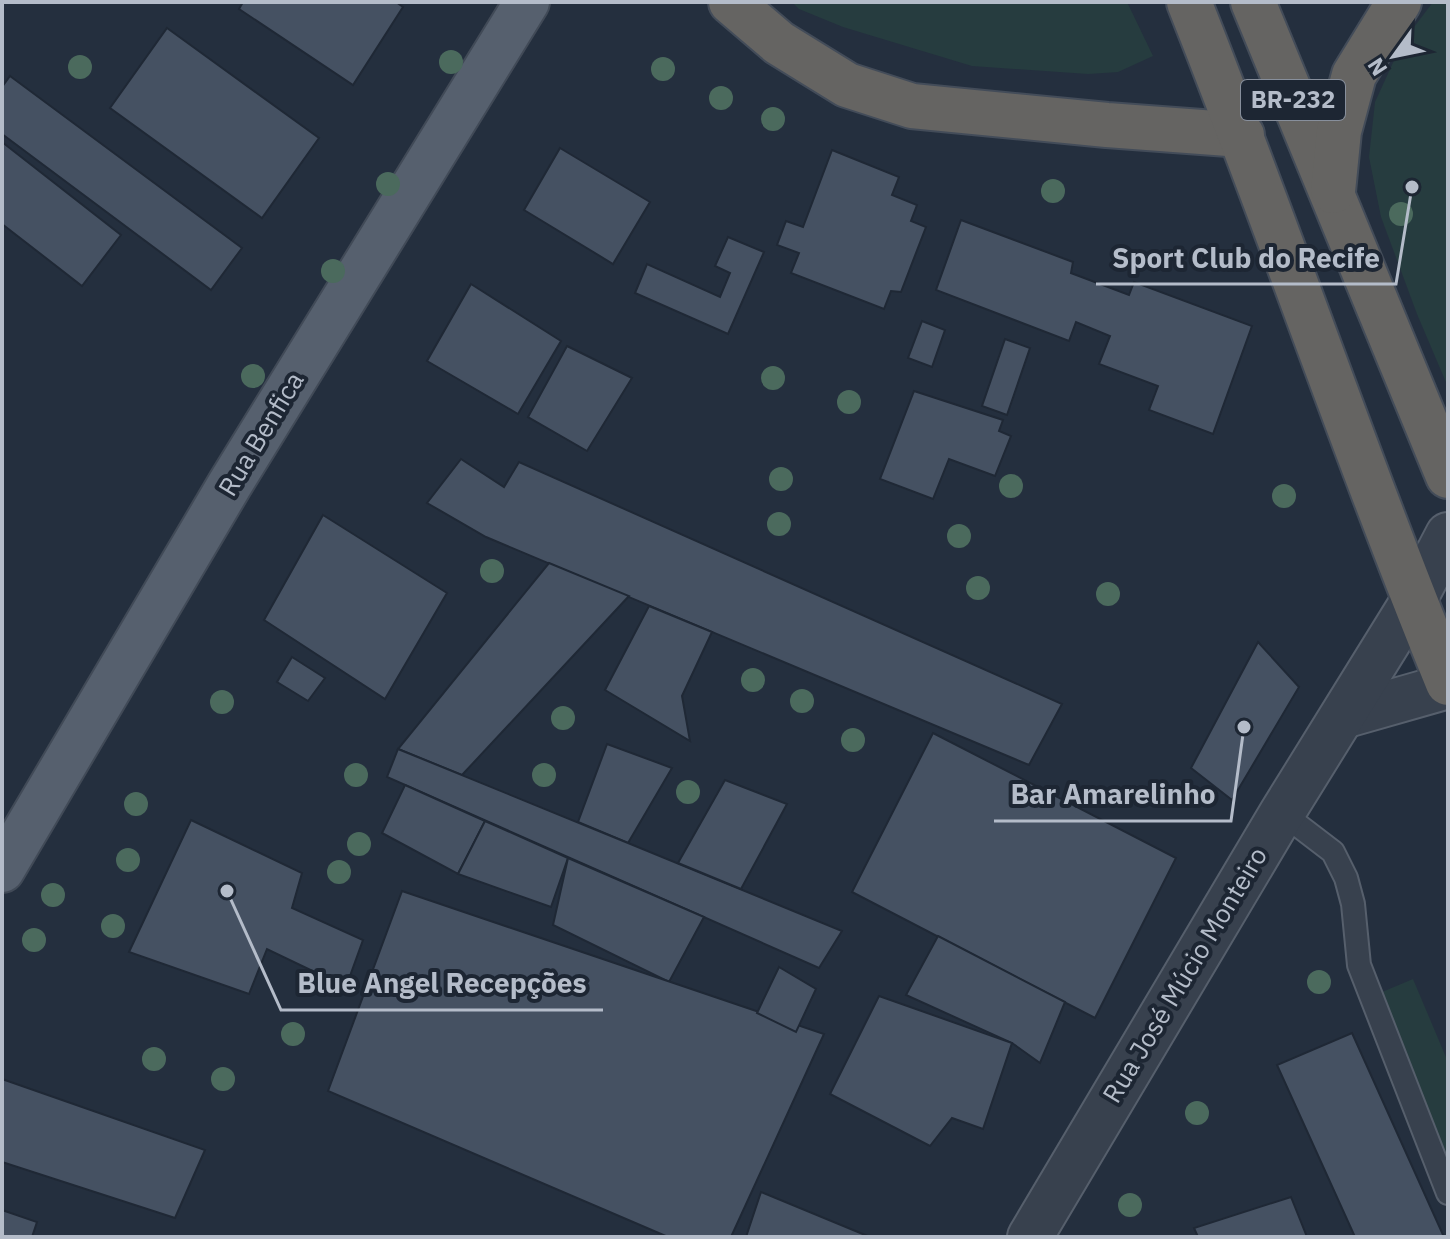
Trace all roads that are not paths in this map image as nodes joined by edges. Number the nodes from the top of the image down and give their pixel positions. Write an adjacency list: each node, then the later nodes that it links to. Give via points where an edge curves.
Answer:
1 (527, 2): 14 (main road, Rua Benfica, via 238,471)
2 (731, 2): 6 (highway, via 779,43 847,85 912,106)
3 (1189, 2): 6 (highway, BR-232)
4 (1253, 2): 7 (highway, BR-232)
5 (1399, 2): 7 (highway, via 1354,75 1339,131)
6 (1242, 135): 10 (highway, BR-232)
7 (1332, 198): 8 (highway, BR-232)
8 (1448, 476)
9 (1448, 535): 10 (street, Rua José Múcio Monteiro)
10 (1414, 600): 11 (highway, BR-232); 12 (street, Rua José Múcio Monteiro)
11 (1448, 684): 12 (street)
12 (1343, 716): 13 (street, Rua José Múcio Monteiro)
13 (1282, 813): 15 (lane, via 1333,852 1346,878 1359,965); 16 (street, Rua José Múcio Monteiro)
14 (2, 870)
15 (1448, 1193)
16 (1030, 1237)

